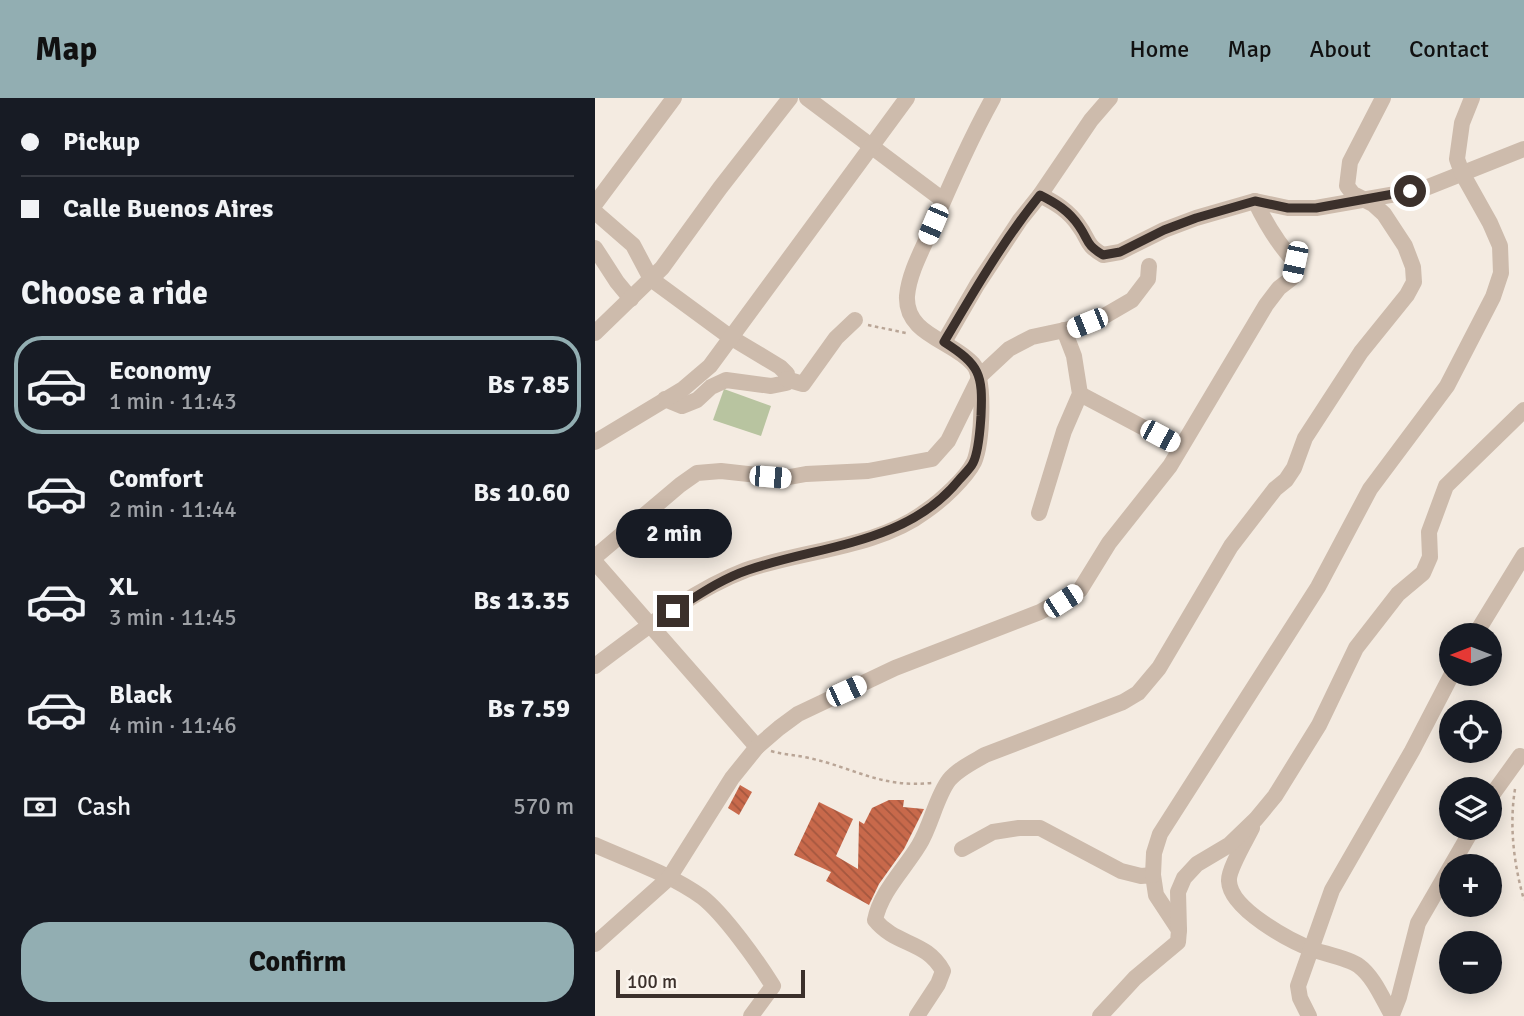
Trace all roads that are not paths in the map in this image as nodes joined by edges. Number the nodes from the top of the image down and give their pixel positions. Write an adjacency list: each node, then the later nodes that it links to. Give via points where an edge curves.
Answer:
1 (674, 98): 16 (street)
2 (790, 98): 20 (street)
3 (807, 98): 9 (street)
4 (907, 98): 9 (street)
5 (993, 98): 14 (street)
6 (1109, 98): 12 (street)
7 (1383, 98): 13 (street, via 1348,170 1347,186)
8 (1472, 98): 11 (street, via 1458,141)
9 (872, 146): 14 (street); 25 (street)
10 (1524, 149): 11 (street)
11 (1462, 173): 13 (street, via 1423,189); 48 (street, via 1500,246 1501,273 1493,297 1447,386 1370,489 1318,587 1160,834)
12 (1040, 195): 15 (street, via 1062,206 1089,247 1103,255 1196,218); 26 (street, via 991,263)
13 (1362, 198): 15 (street, via 1316,208); 54 (street, via 1384,214 1398,236 1413,267 1414,282 1305,438 1286,480 1231,546 1159,668 1138,693 1123,702 966,766 949,781 920,844 877,909 875,920 893,937 927,951 943,971)
14 (943, 200): 26 (street, via 913,270 907,297 910,316 918,328)
15 (1255, 201): 33 (street, via 1269,230 1295,262 1292,278 1266,305)
16 (595, 204)
17 (595, 212): 20 (street, via 633,245)
18 (595, 248): 21 (street)
19 (1149, 267): 23 (street, via 1148,279 1132,300 1101,318)
20 (651, 279): 21 (street); 25 (street)
21 (631, 299): 24 (street)
22 (855, 320): 28 (street, via 803,384)
23 (1064, 330): 27 (street, via 1032,337 1009,349); 29 (street)
24 (595, 333)
25 (730, 337): 28 (street, via 780,368); 30 (street, via 710,366)
26 (944, 342): 27 (street)
27 (981, 376): 36 (street, via 948,441 932,459 868,471 785,478 721,471 697,474); 38 (street, via 974,462 925,512 889,532 747,570)
28 (786, 379): 30 (street, via 786,383 771,386 726,380 682,405)
29 (1080, 394): 33 (street); 34 (street)
30 (665, 399): 32 (street)
31 (1524, 410): 44 (street, via 1446,486 1429,532 1430,557 1423,573 1398,594 1356,648 1319,724)
32 (595, 442)
33 (1180, 447): 41 (street, via 1080,590 1039,612 895,667 822,702 798,714)
34 (1039, 513)
35 (1524, 555): 37 (street)
36 (595, 559): 38 (street)
37 (1482, 623)
38 (650, 625): 39 (street); 41 (street)
39 (595, 666)
40 (1446, 686): 52 (street, via 1332,890)
41 (757, 747): 49 (street)
42 (1520, 756): 43 (street)
43 (1502, 781)
44 (1256, 819): 50 (street, via 1184,878 1178,892); 52 (street, via 1228,879 1231,894 1258,919)
45 (1466, 840): 57 (street, via 1418,923)
46 (595, 845): 49 (street)
47 (962, 849): 48 (street, via 993,832 1039,828 1121,871)
48 (1153, 875): 50 (street, via 1156,895)
49 (669, 877): 51 (street); 53 (street, via 704,898 773,986)
50 (1179, 930): 55 (street, via 1178,942)
51 (595, 944)
52 (1310, 948): 56 (street, via 1298,986); 57 (street, via 1359,966)
53 (751, 1016)
54 (917, 1016)
55 (1100, 1016)
56 (1309, 1016)
57 (1392, 1016)

